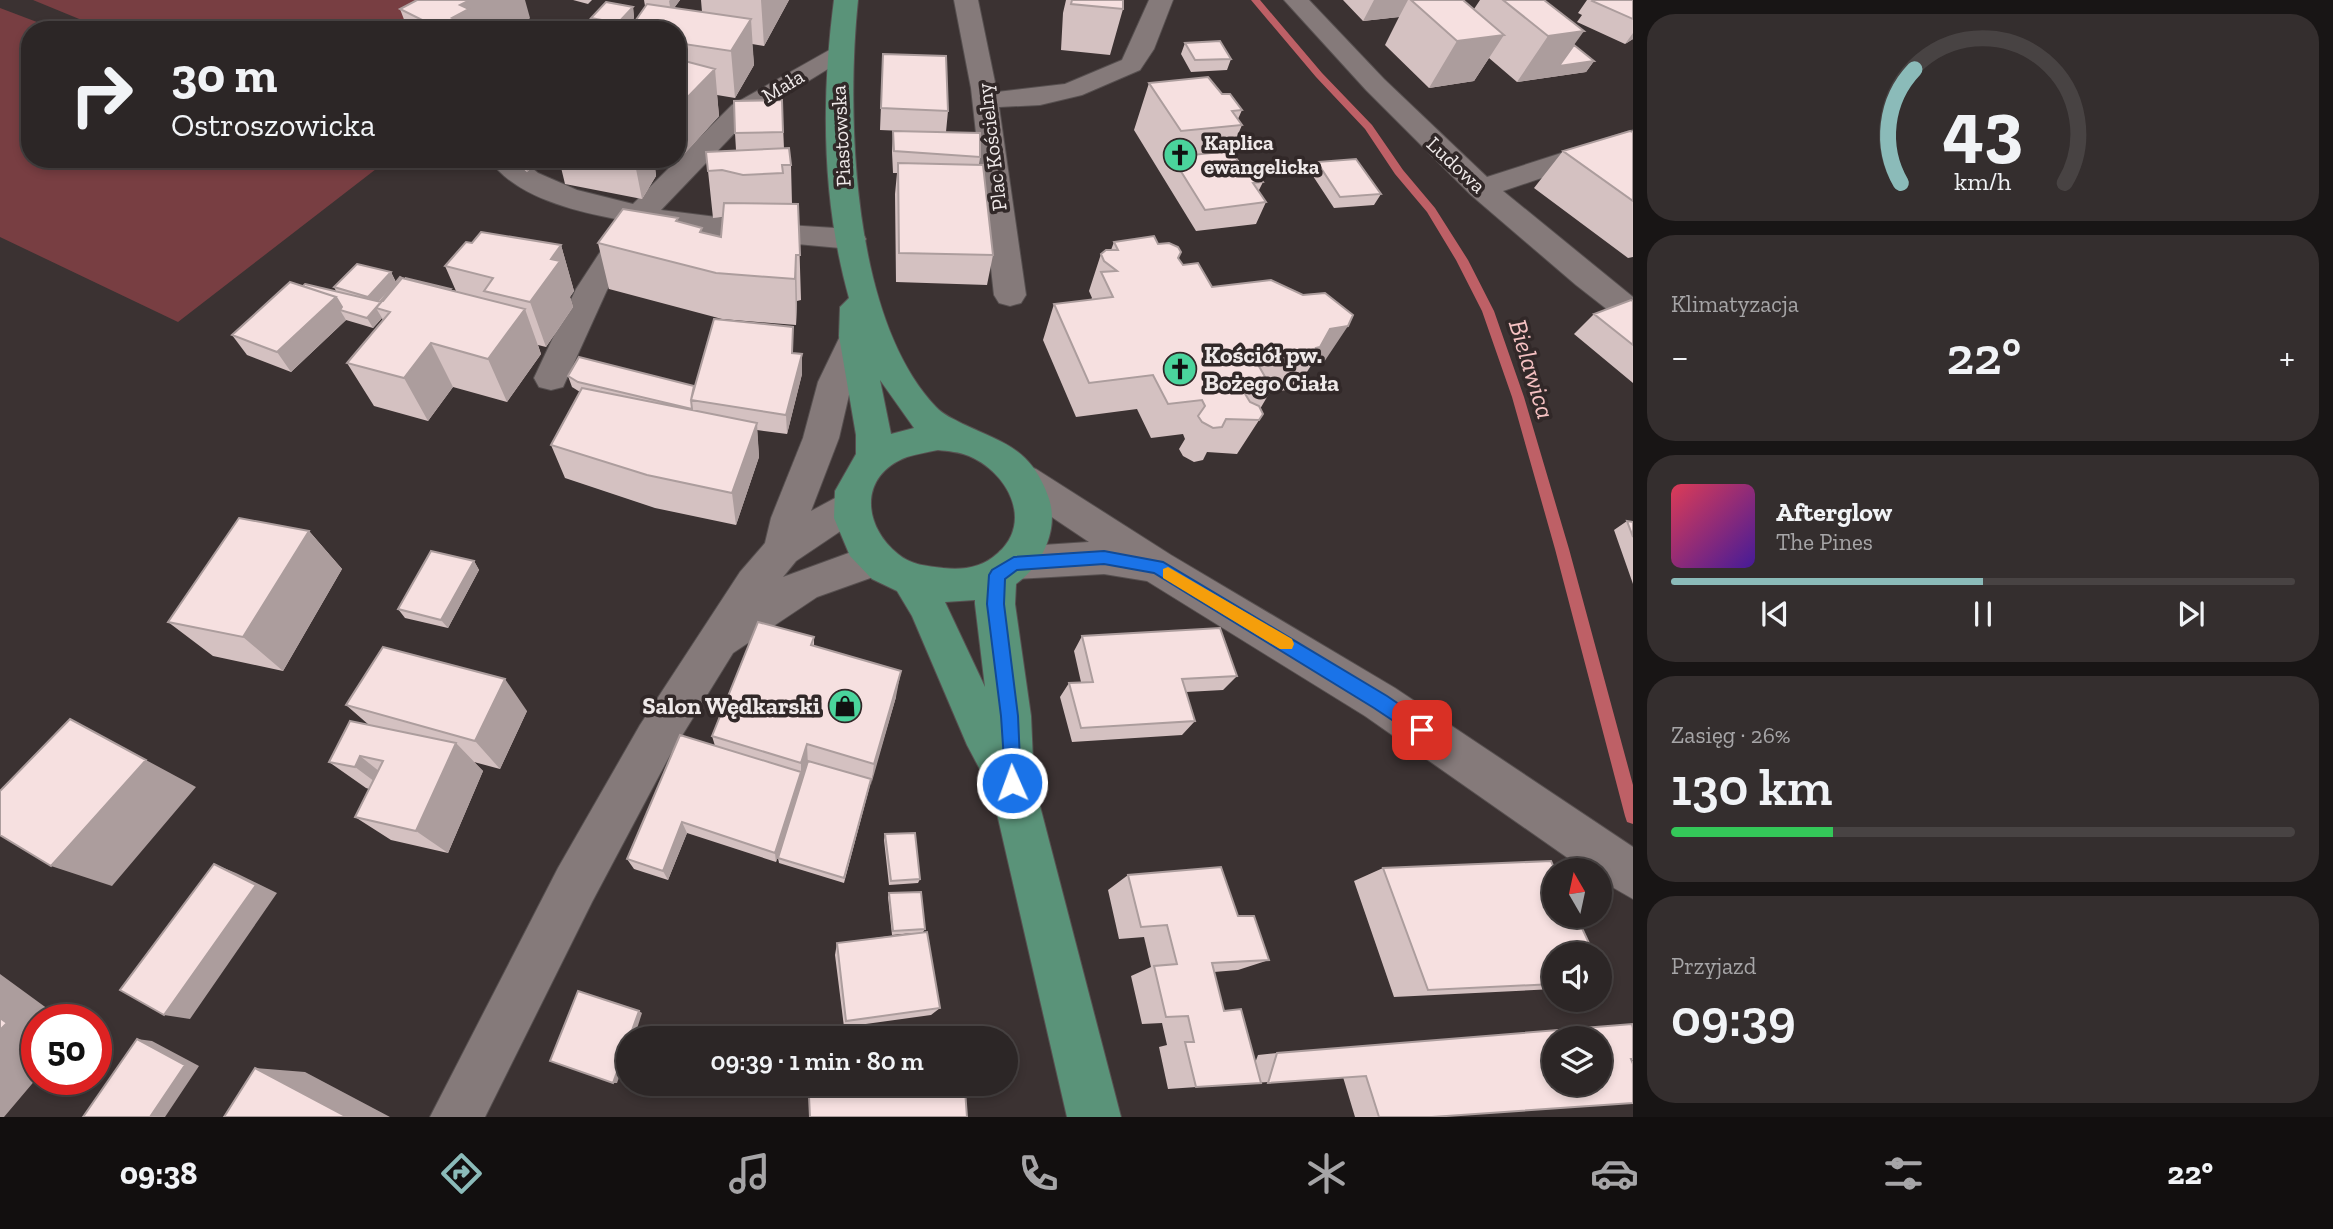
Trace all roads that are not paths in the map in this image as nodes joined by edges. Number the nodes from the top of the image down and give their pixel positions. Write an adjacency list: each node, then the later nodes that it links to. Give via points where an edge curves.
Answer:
1 (846, 0): 5 (main road, Piastowska)
2 (966, 0): 6 (street, Plac Kościelny)
3 (1161, 0): 6 (street, via 1131,65 1073,90)
4 (1296, 0): 11 (street, Ludowa, via 1367,79)
5 (839, 51): 8 (street, Mała, via 741,111); 13 (main road, Piastowska, via 841,159)
6 (988, 100): 15 (street, Plac Kościelny)
7 (1633, 138): 11 (street)
8 (686, 167)
9 (513, 168): 12 (street, via 527,180)
10 (685, 168): 12 (street, Mała)
11 (1481, 189): 16 (street, Ludowa)
12 (640, 214): 13 (street, via 698,227); 18 (street, Mała, via 592,289)
13 (851, 239): 14 (main road, Piastowska)
14 (857, 271): 17 (main road, Piastowska); 19 (main road, Piastowska, via 902,386 927,419)
15 (1010, 295)
16 (1633, 313)
17 (855, 336): 20 (main road, Piastowska); 23 (street, Piastowska, via 835,382)
18 (551, 378)
19 (962, 439): 20 (main road, via 914,438); 21 (main road, via 997,454)
20 (874, 457): 22 (main road, via 853,487)
21 (1023, 479): 25 (street); 26 (main road, via 1034,501 1035,523 1028,545)
22 (850, 506): 23 (street); 24 (main road, via 856,534)
23 (782, 551): 28 (street, via 754,584)
24 (876, 559): 27 (main road); 28 (street, via 803,585)
25 (1157, 567): 26 (street, via 1104,558); 30 (street, via 1381,702)
26 (1006, 569): 27 (main road, via 971,585 941,587); 29 (main road, via 995,604 1010,716)
27 (911, 580): 29 (main road, via 932,611 987,744)
28 (716, 644): 31 (street, via 575,885)
29 (1012, 783): 32 (main road)
30 (1633, 876)
31 (457, 1117)
32 (1094, 1117)

